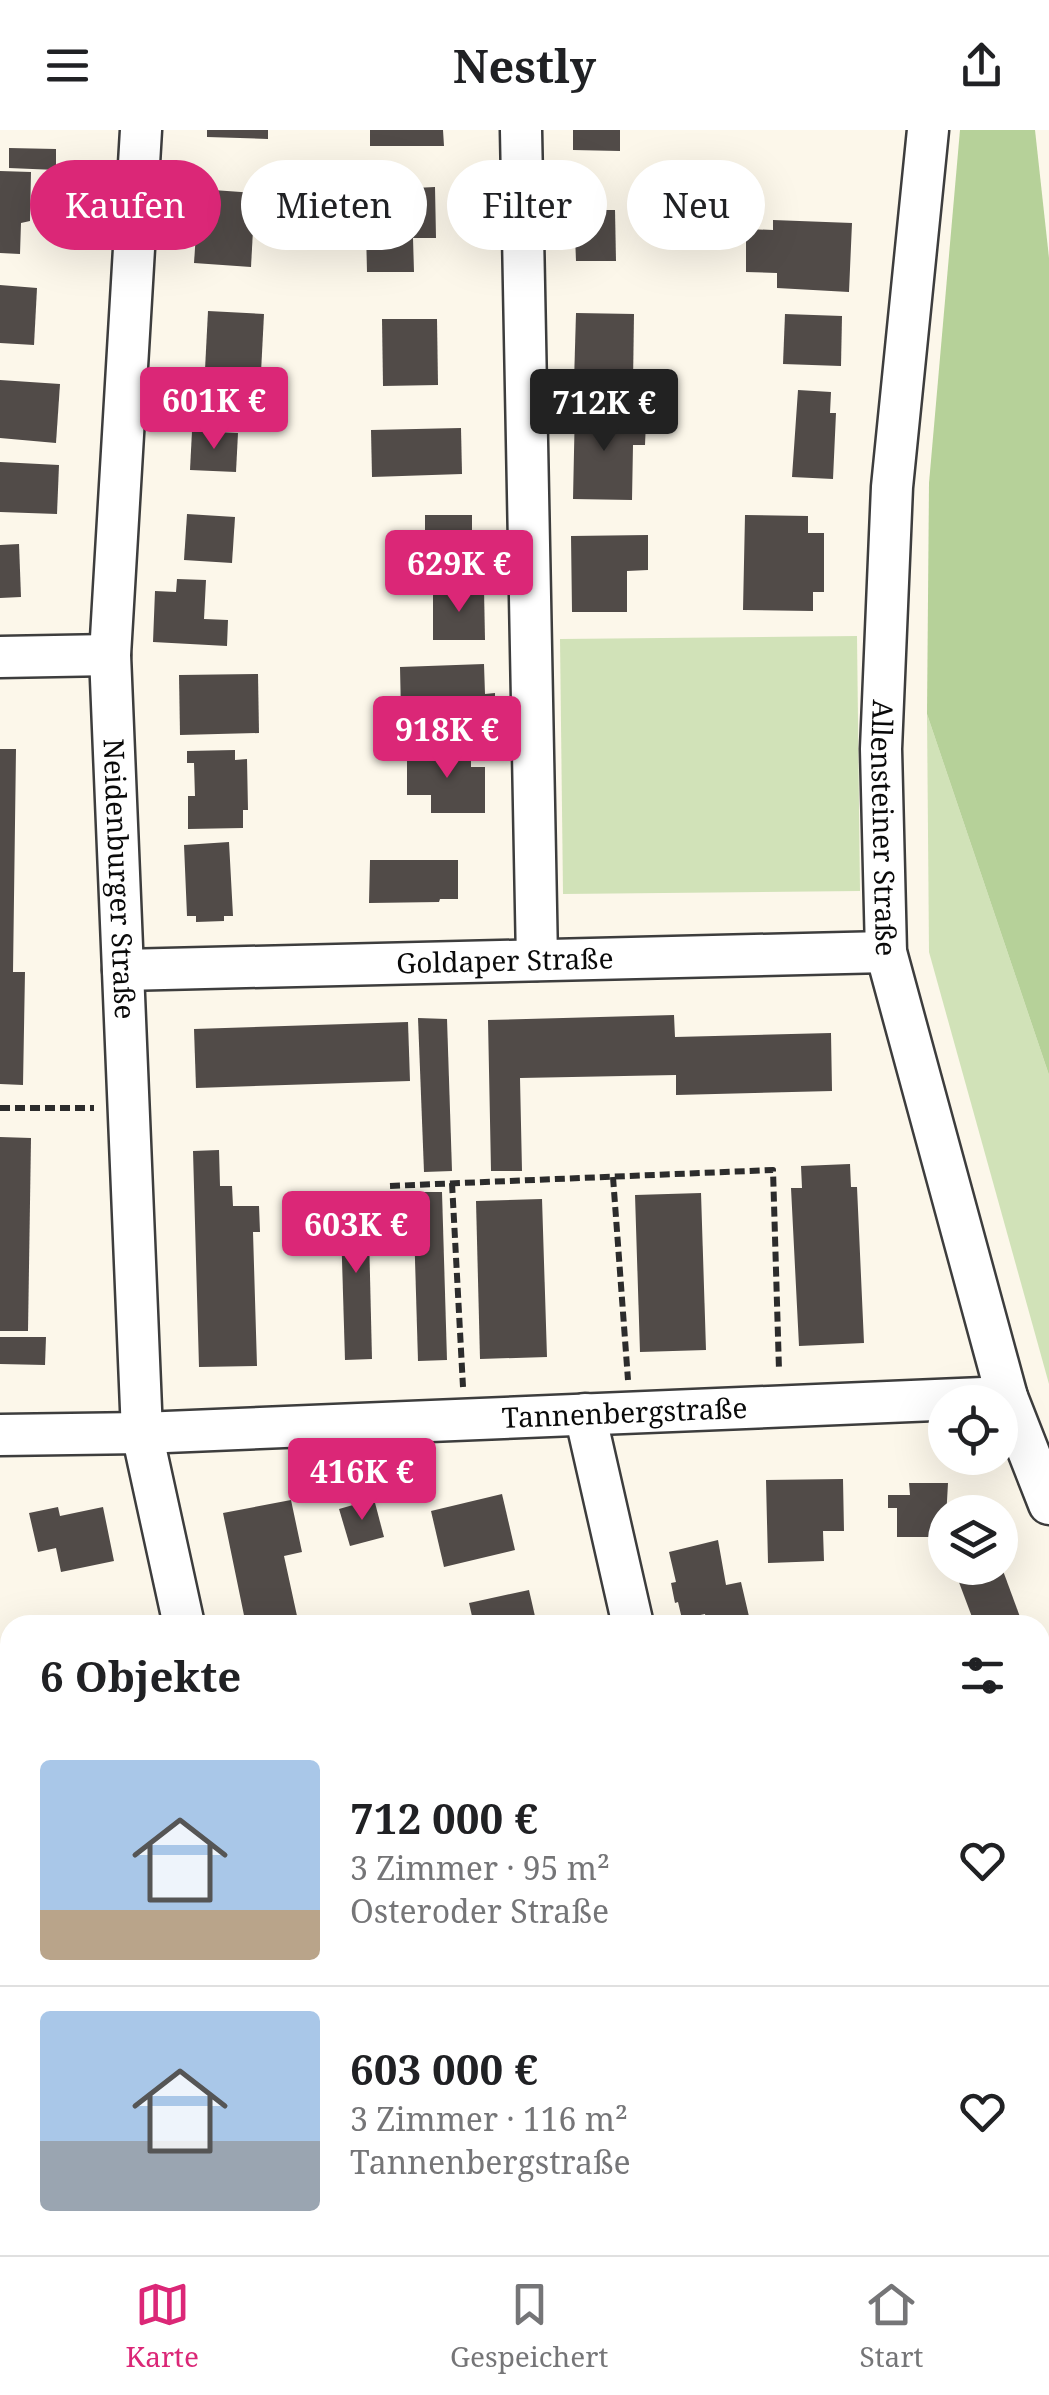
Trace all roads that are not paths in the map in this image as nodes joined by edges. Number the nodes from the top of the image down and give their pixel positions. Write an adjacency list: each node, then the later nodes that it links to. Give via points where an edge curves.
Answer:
1 (141, 130): 4 (street, Neidenburger Straße)
2 (522, 130): 7 (street)
3 (928, 130): 6 (street, Allensteiner Straße, via 892,487 881,750)
4 (110, 656): 5 (street); 8 (street, Neidenburger Straße)
5 (0, 657)
6 (886, 952): 7 (street, Goldaper Straße); 9 (street, Allensteiner Straße)
7 (537, 960): 8 (street, Goldaper Straße)
8 (123, 970): 13 (street, Neidenburger Straße)
9 (1004, 1385)
10 (928, 1400): 11 (street, Tannenbergstraße)
11 (585, 1414): 13 (street, Tannenbergstraße); 17 (street)
12 (1018, 1425): 15 (street, Allensteiner Straße)
13 (142, 1433): 14 (street, Tannenbergstraße); 16 (street, Neidenburger Straße)
14 (0, 1435)
15 (1049, 1504)
16 (182, 1615)
17 (630, 1615)

